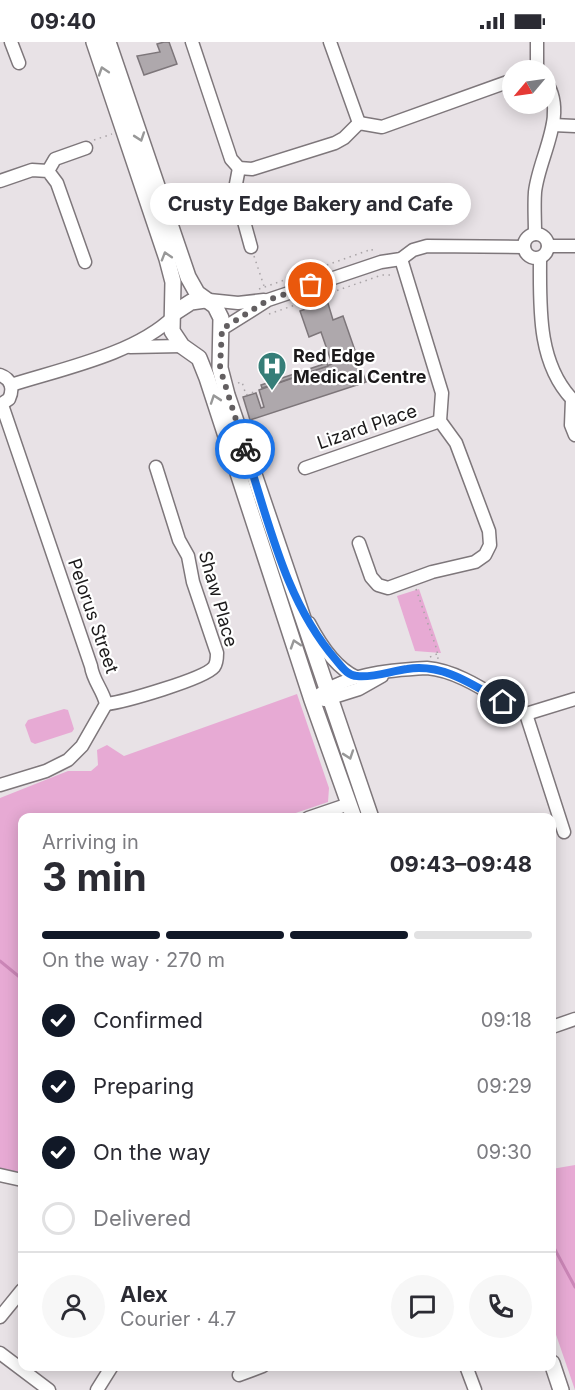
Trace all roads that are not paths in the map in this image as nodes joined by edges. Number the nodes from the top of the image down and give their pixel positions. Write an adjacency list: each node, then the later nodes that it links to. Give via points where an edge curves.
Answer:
1 (11, 42): 8 (street)
2 (94, 42): 28 (street, one-way to 2, via 173,282 167,259)
3 (108, 42): 26 (street, one-way to 26, via 188,277)
4 (192, 42): 15 (street, via 231,159)
5 (330, 42): 11 (street)
6 (537, 42): 7 (street)
7 (537, 60)
8 (19, 63)
9 (502, 84): 11 (street, via 381,127)
10 (553, 114): 12 (street)
11 (358, 123): 15 (street, via 335,143 252,169)
12 (553, 125): 13 (street); 18 (street, via 535,192)
13 (575, 126)
14 (86, 148): 16 (street, via 55,159)
15 (239, 168): 21 (street, via 235,189)
16 (48, 171): 17 (street, via 32,170); 25 (street, via 57,183)
17 (0, 181)
18 (535, 234): 19 (street, via 544,237); 22 (street, via 528,237)
19 (549, 246): 20 (street); 23 (street)
20 (575, 246)
21 (251, 247)
22 (524, 247): 23 (street, via 531,257); 24 (street, via 427,246 413,250)
23 (540, 258): 34 (street, via 542,336 555,379)
24 (401, 260): 27 (street, via 376,263); 36 (street, via 442,393)
25 (85, 262)
26 (207, 300): 27 (street); 28 (street, via 191,302); 29 (street, via 219,311)
27 (268, 300): 29 (street)
28 (173, 315): 30 (street, via 172,331); 31 (street, via 160,330)
29 (221, 331): 30 (street, via 208,344); 41 (street, via 220,368 227,395)
30 (185, 347): 31 (street); 46 (street, one-way to 30, via 211,388 199,358)
31 (126, 348): 33 (street)
32 (0, 375): 33 (street)
33 (11, 385): 35 (street, via 12,394)
34 (573, 399): 37 (street, via 571,425)
35 (1, 405): 47 (street, Pelorus Street, via 93,677)
36 (440, 421): 39 (street, Lizard Place); 40 (street, via 456,443 489,531 490,545 485,555 474,562 388,588 371,577)
37 (575, 435)
38 (156, 467): 47 (street, Shaw Place, via 179,540 188,556 217,653 216,665 176,684)
39 (305, 468)
40 (359, 543)
41 (292, 593): 43 (street, via 321,643 345,670); 44 (street)
42 (388, 673): 43 (street); 44 (street, via 359,689); 48 (street, via 438,669)
43 (356, 676): 44 (street)
44 (328, 694): 46 (street); 51 (street, one-way to 51)
45 (575, 699): 48 (street)
46 (312, 700): 50 (street)
47 (106, 704): 49 (street, via 82,746 68,760)
48 (526, 714): 52 (street)
49 (0, 785)
50 (352, 811)
51 (368, 813)
52 (564, 832)
53 (575, 1019): 54 (street)
54 (556, 1026)
55 (0, 1175): 56 (street)
56 (18, 1179)
57 (18, 1295): 58 (street)
58 (0, 1317)
59 (0, 1353): 60 (street)
60 (18, 1367)
61 (24, 1371): 67 (street)
62 (109, 1371): 68 (street)
63 (250, 1371): 66 (street)
64 (468, 1371): 69 (street)
65 (555, 1371): 70 (street)
66 (239, 1375)
67 (49, 1390)
68 (97, 1390)
69 (475, 1390)
70 (561, 1390)

